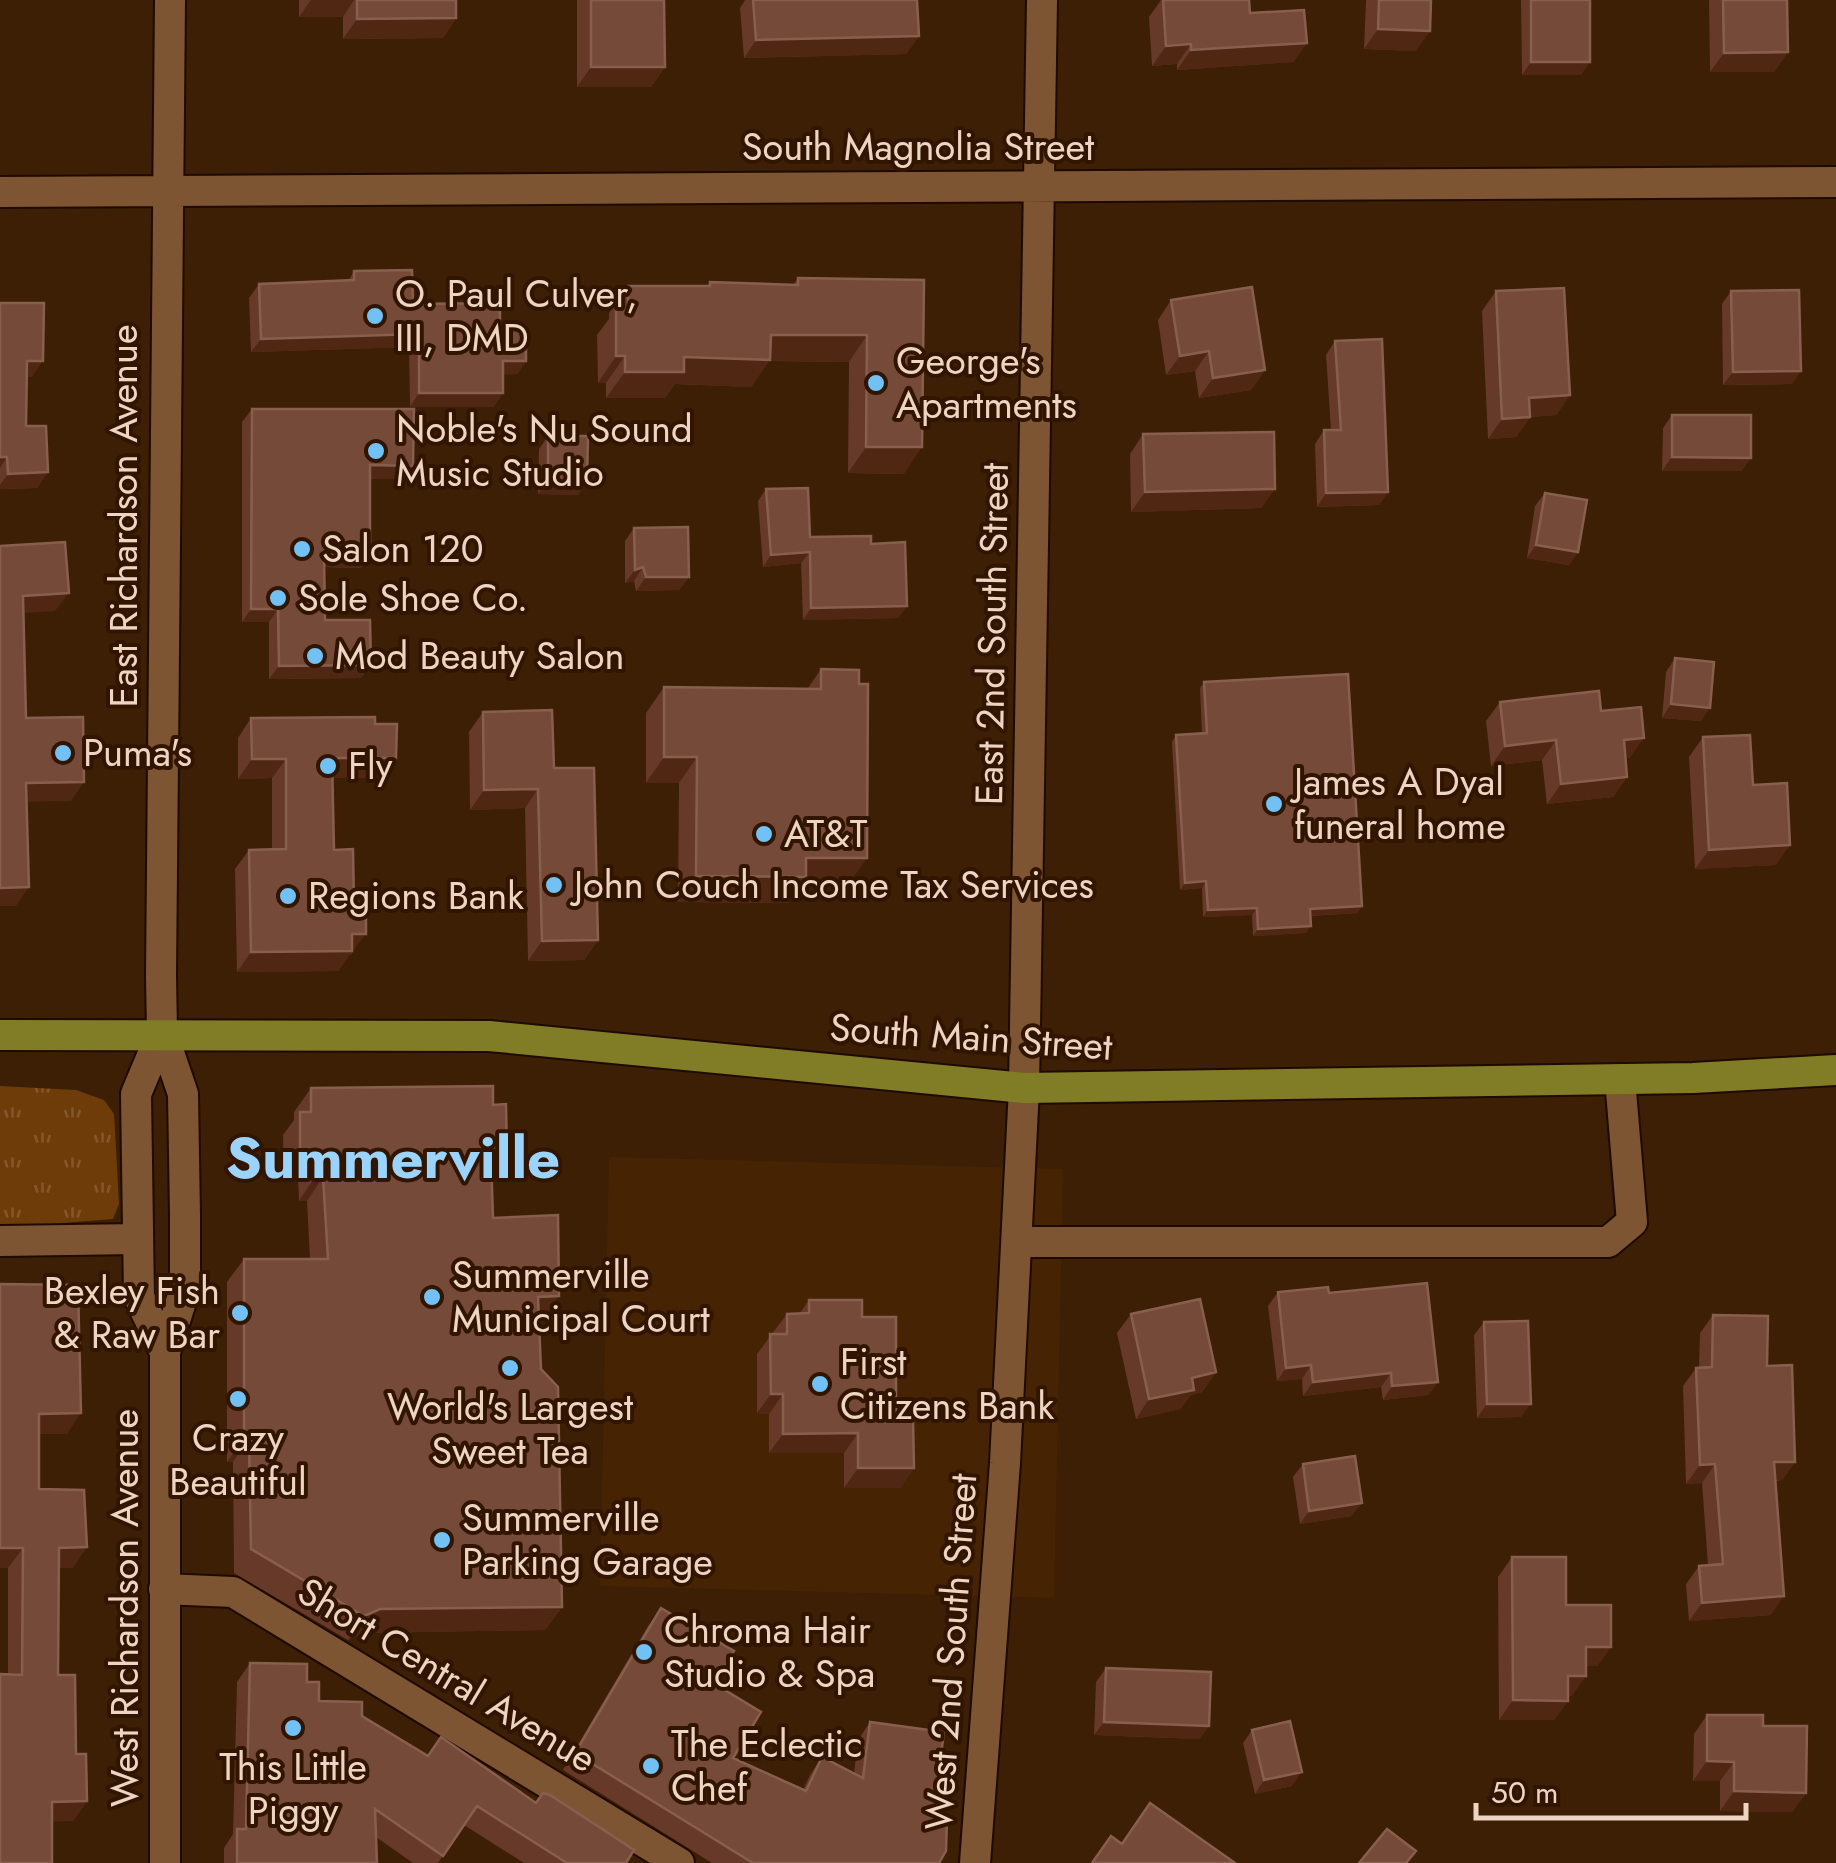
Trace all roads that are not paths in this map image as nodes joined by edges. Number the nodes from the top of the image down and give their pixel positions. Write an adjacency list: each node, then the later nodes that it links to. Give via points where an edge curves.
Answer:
1 (170, 0): 6 (street, East Richardson Avenue)
2 (1042, 0): 4 (street, East 2nd South Street)
3 (1836, 182): 4 (street, South Magnolia Street)
4 (1039, 187): 6 (street, South Magnolia Street); 11 (street, East 2nd South Street)
5 (0, 192): 6 (street, South Magnolia Street)
6 (168, 192): 7 (street, East Richardson Avenue)
7 (162, 1032): 8 (main road, South Main Street); 11 (main road, South Main Street, via 489,1036); 12 (street, West Richardson Avenue, via 136,1094); 15 (street, West Richardson Avenue, via 183,1094 185,1249 185,1289)
8 (0, 1035)
9 (1836, 1070): 10 (main road, South Main Street)
10 (1620, 1079): 11 (main road, South Main Street); 14 (street, via 1632,1222 1608,1242)
11 (1024, 1088): 14 (street, West 2nd South Street)
12 (138, 1240): 13 (street); 15 (street, West Richardson Avenue, via 139,1297)
13 (0, 1242)
14 (1017, 1242): 19 (street, West 2nd South Street)
15 (165, 1352): 16 (street, West Richardson Avenue)
16 (164, 1589): 17 (street, West Richardson Avenue); 18 (street, Short Central Avenue, via 233,1592)
17 (165, 1863)
18 (679, 1863)
19 (975, 1863)

